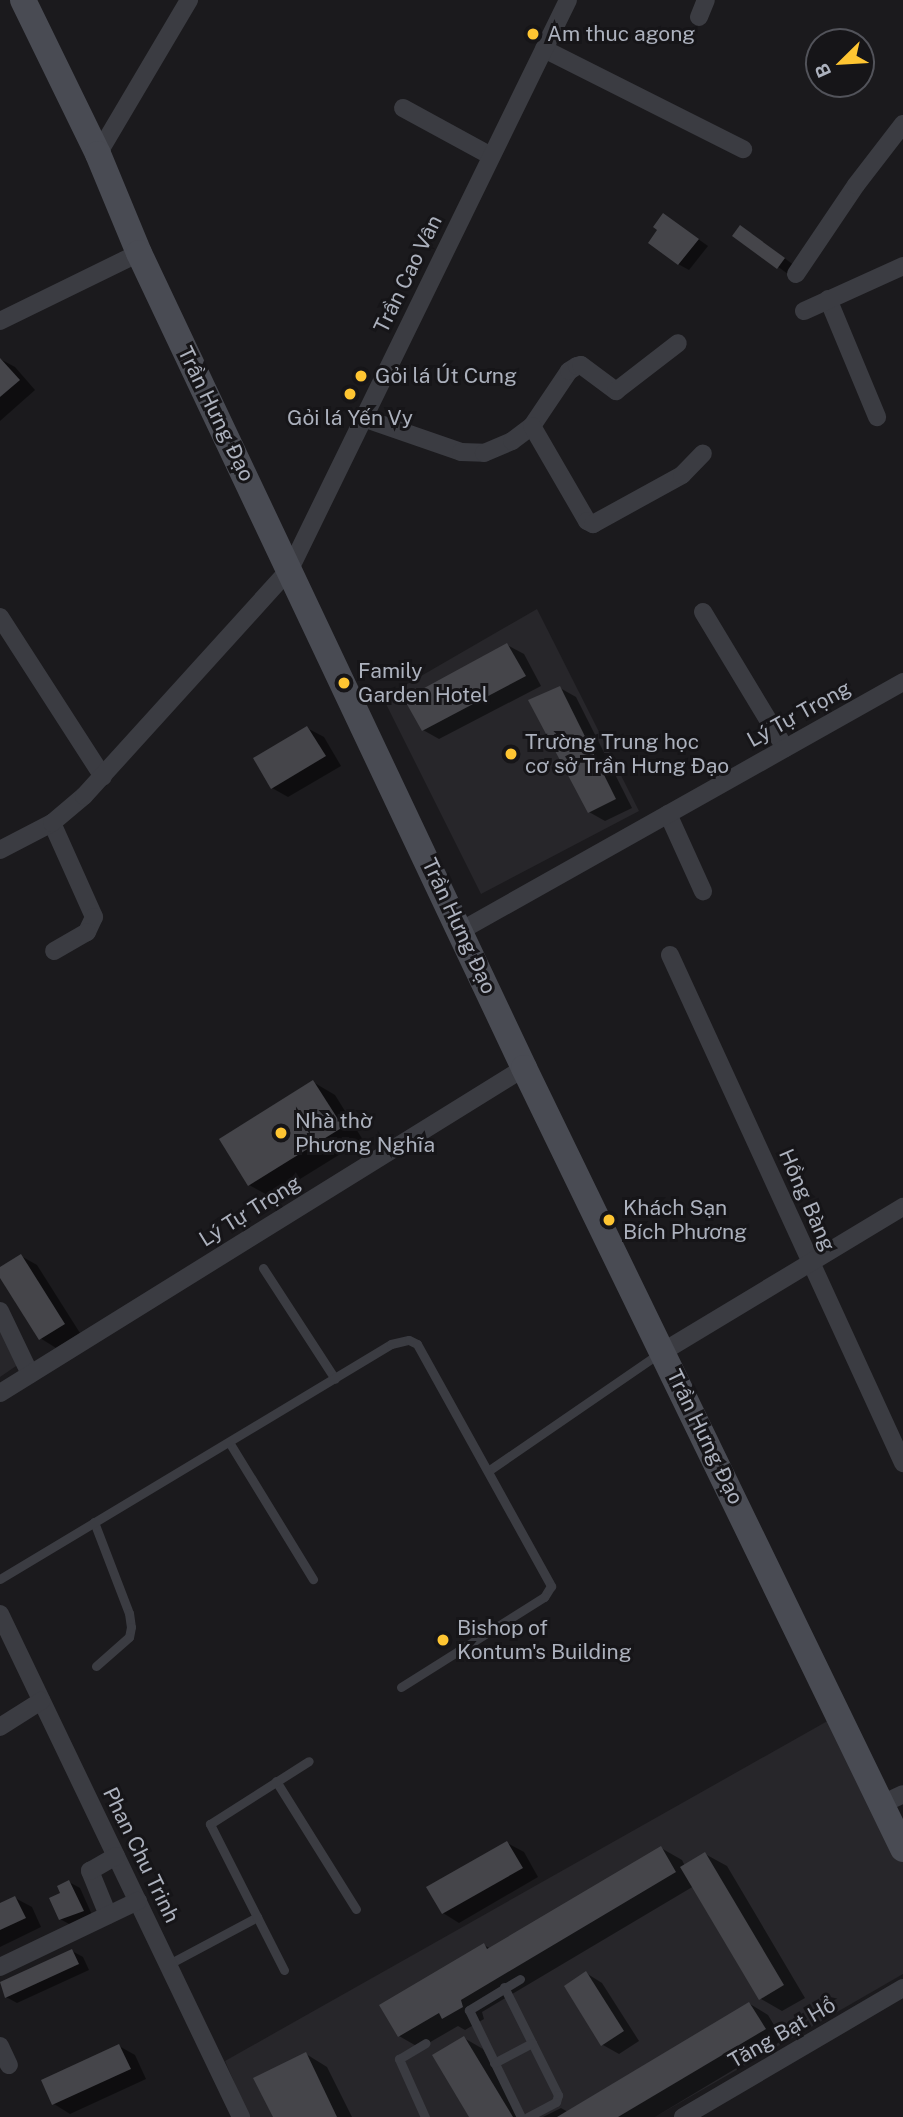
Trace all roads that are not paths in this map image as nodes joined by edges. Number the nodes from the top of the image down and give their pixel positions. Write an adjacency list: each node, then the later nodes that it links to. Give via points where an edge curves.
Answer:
1 (23, 0): 10 (street, Trần Hưng Đạo)
2 (189, 0): 10 (street)
3 (568, 0): 6 (street, Trần Cao Vân)
4 (706, 0): 5 (street)
5 (699, 18)
6 (544, 48): 9 (street); 11 (street, Trần Cao Vân)
7 (403, 108): 11 (street)
8 (903, 124): 14 (street)
9 (743, 149)
10 (98, 154): 12 (street, Trần Hưng Đạo)
11 (491, 156): 20 (street, Trần Cao Vân)
12 (139, 253): 17 (street); 23 (street, Trần Hưng Đạo)
13 (903, 266): 15 (street)
14 (796, 274)
15 (828, 299): 16 (street); 19 (street)
16 (804, 311)
17 (0, 321)
18 (678, 343): 21 (street, via 616,391 577,366)
19 (877, 417)
20 (363, 418): 21 (street, via 473,454 512,440); 23 (street, Trần Cao Vân)
21 (532, 426): 22 (street, via 587,521 593,524 682,475)
22 (703, 453)
23 (290, 569): 28 (street, Trần Cao Vân); 33 (street, Trần Hưng Đạo)
24 (703, 612): 27 (street)
25 (0, 617): 28 (street)
26 (903, 682): 27 (street, Lý Tự Trọng)
27 (785, 748): 29 (street, Lý Tự Trọng)
28 (103, 777): 30 (street, Trần Cao Vân)
29 (668, 814): 32 (street); 33 (street, Lý Tự Trọng)
30 (52, 824): 31 (street, Trần Cao Vân); 34 (street, via 94,917 87,932)
31 (0, 850)
32 (703, 891)
33 (462, 930): 36 (street, Trần Hưng Đạo)
34 (54, 951)
35 (670, 955): 38 (street, Hồng Bàng)
36 (524, 1068): 41 (street, Trần Hưng Đạo); 42 (street, Lý Tự Trọng)
37 (903, 1207): 38 (street)
38 (810, 1263): 41 (street); 46 (street, Hồng Bàng)
39 (263, 1268): 43 (lane)
40 (0, 1311): 42 (street)
41 (664, 1351): 47 (lane); 58 (street, Trần Hưng Đạo)
42 (30, 1374): 44 (street, Lý Tự Trọng)
43 (335, 1379): 45 (lane); 47 (lane, via 391,1344 410,1340 417,1344)
44 (0, 1393)
45 (229, 1442): 48 (lane); 50 (lane)
46 (903, 1463)
47 (488, 1471): 53 (lane, via 549,1579 549,1593)
48 (94, 1522): 49 (lane); 52 (lane, via 131,1627 128,1637)
49 (0, 1579)
50 (313, 1579)
51 (0, 1614): 54 (street, Phan Chu Trinh)
52 (96, 1667)
53 (401, 1687)
54 (41, 1701): 55 (street); 60 (street, Phan Chu Trinh)
55 (0, 1727)
56 (309, 1761): 57 (lane)
57 (276, 1781): 62 (lane); 64 (lane, via 210,1824)
58 (893, 1799): 59 (street, Trần Hưng Đạo)
59 (903, 1849)
60 (116, 1856): 61 (street, Phan Chu Trinh); 63 (street, via 90,1871)
61 (138, 1901): 63 (street); 65 (street, Phan Chu Trinh)
62 (356, 1909)
63 (108, 1915): 66 (street)
64 (257, 1917): 65 (lane); 67 (lane)
65 (169, 1964): 76 (street, Phan Chu Trinh)
66 (0, 1967)
67 (284, 1970)
68 (520, 1979): 69 (lane)
69 (504, 1987): 72 (lane); 74 (lane, via 469,2010)
70 (903, 1988): 80 (street, Tăng Bạt Hổ)
71 (426, 2043): 77 (lane, via 399,2059)
72 (532, 2043): 74 (lane); 79 (lane, via 558,2099)
73 (0, 2046): 75 (street)
74 (494, 2063): 78 (lane)
75 (9, 2065)
76 (241, 2117)
77 (425, 2117)
78 (521, 2117)
79 (528, 2117)
80 (683, 2117)

